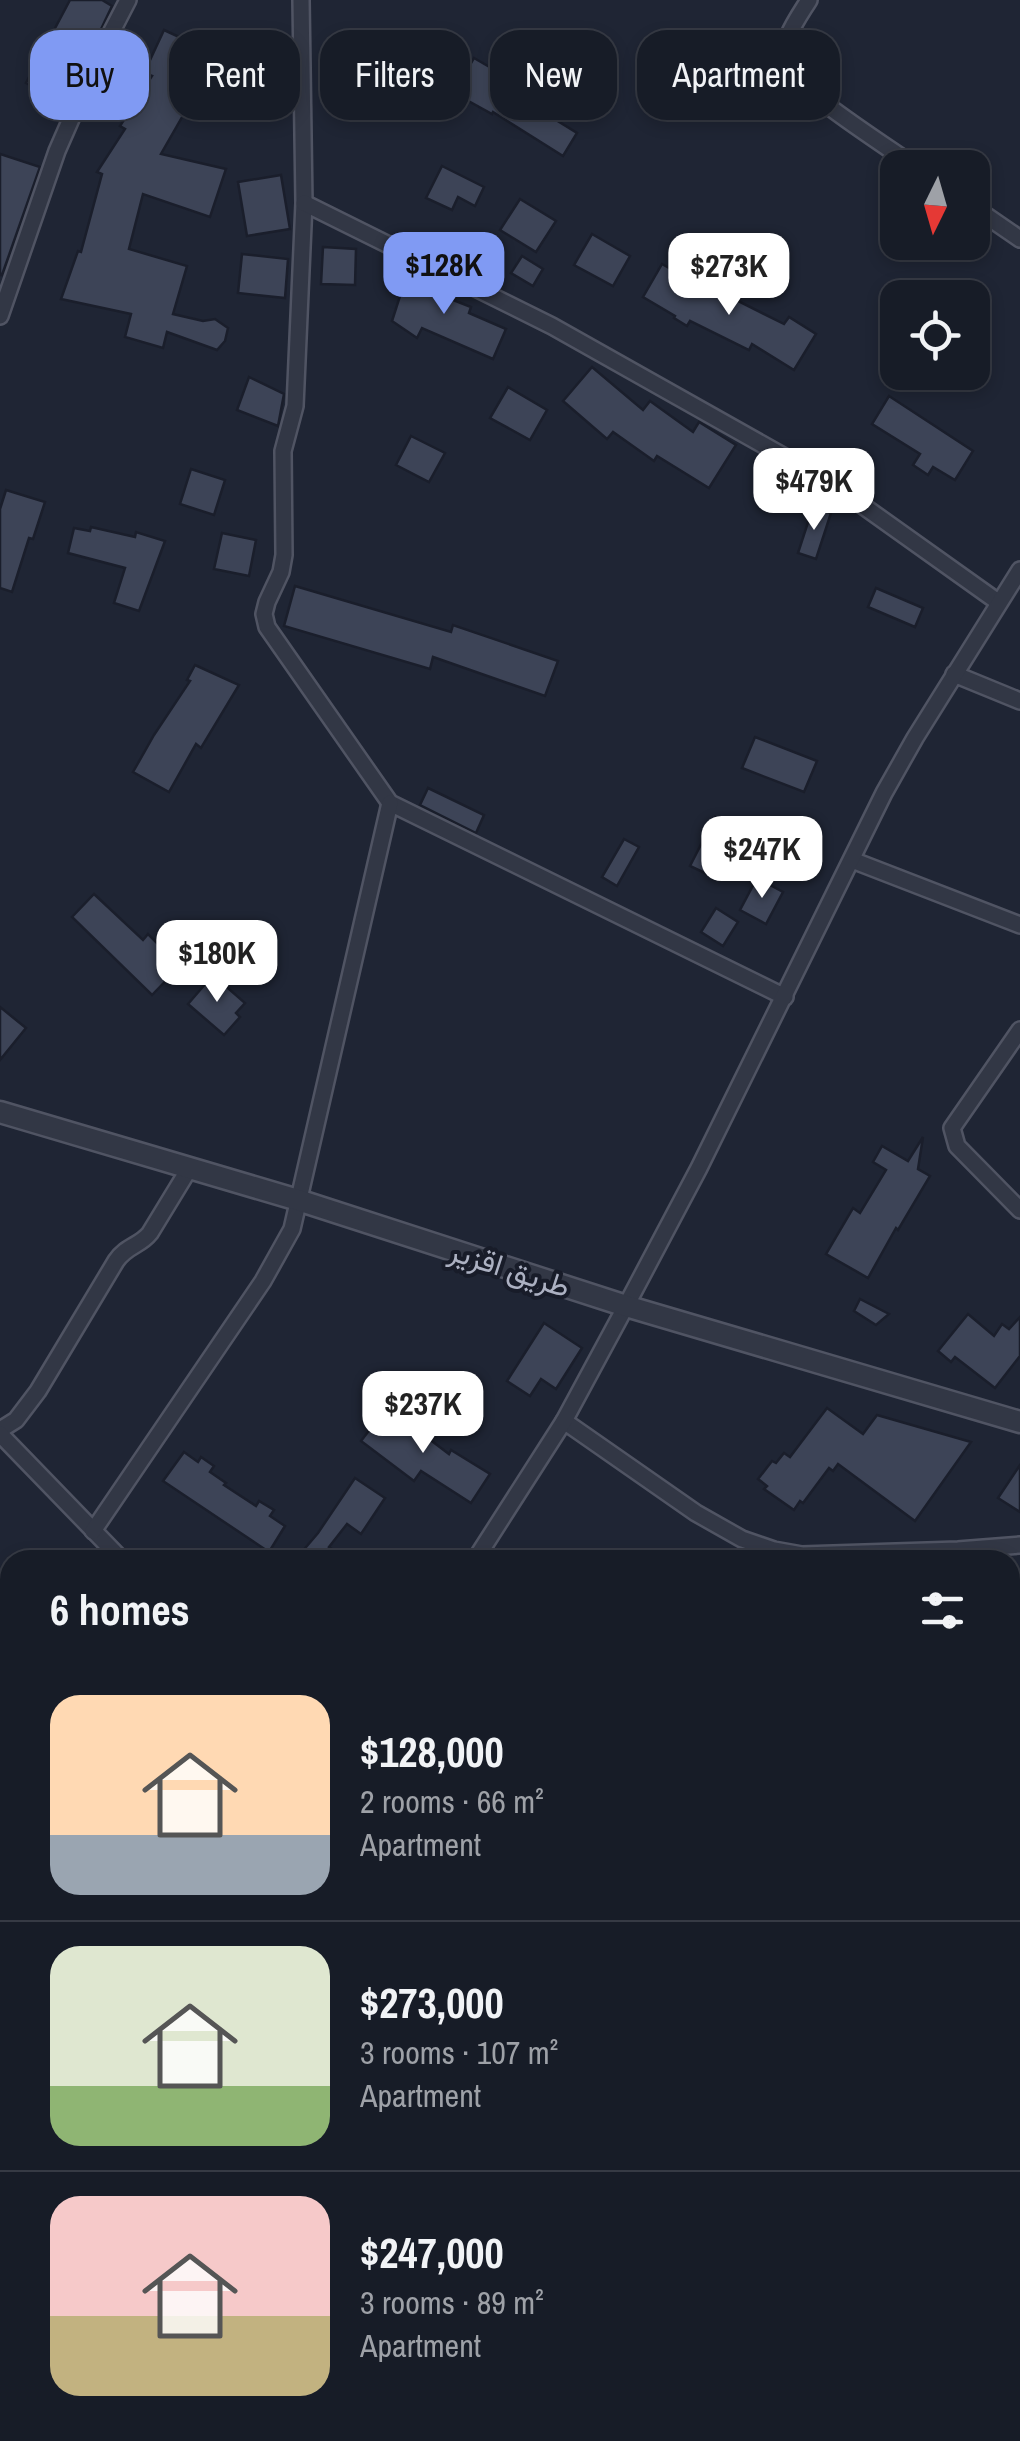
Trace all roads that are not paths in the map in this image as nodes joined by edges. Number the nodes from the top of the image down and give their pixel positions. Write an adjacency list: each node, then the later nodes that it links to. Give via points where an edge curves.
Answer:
1 (128, 0): 8 (street, via 57,151)
2 (300, 0): 5 (street)
3 (808, 0): 4 (street, via 792,28 785,63 814,96)
4 (891, 150)
5 (304, 203): 10 (street, via 552,326 831,483); 13 (street, via 295,406 283,451 284,555 264,614)
6 (990, 218): 7 (street)
7 (1020, 239)
8 (0, 316)
9 (1020, 570): 10 (street)
10 (998, 602): 11 (street)
11 (954, 674): 12 (street); 14 (street)
12 (1020, 701)
13 (390, 803): 16 (street); 20 (street)
14 (852, 860): 15 (street); 16 (street)
15 (1020, 925)
16 (785, 996): 22 (street)
17 (1020, 1030): 21 (street, via 952,1128 957,1146)
18 (0, 1112): 19 (street, طريق اقزير)
19 (189, 1169): 20 (street, طريق اقزير); 25 (street, via 145,1240 116,1261)
20 (298, 1200): 22 (street, طريق اقزير); 26 (street, via 272,1267)
21 (1020, 1210)
22 (626, 1306): 23 (street); 24 (street, طريق اقزير)
23 (564, 1422): 29 (street); 30 (street, via 696,1513)
24 (1020, 1422)
25 (1, 1438): 26 (street)
26 (92, 1531): 28 (street)
27 (1020, 1545): 31 (street)
28 (112, 1550)
29 (482, 1550)
30 (774, 1550)
31 (958, 1550)

